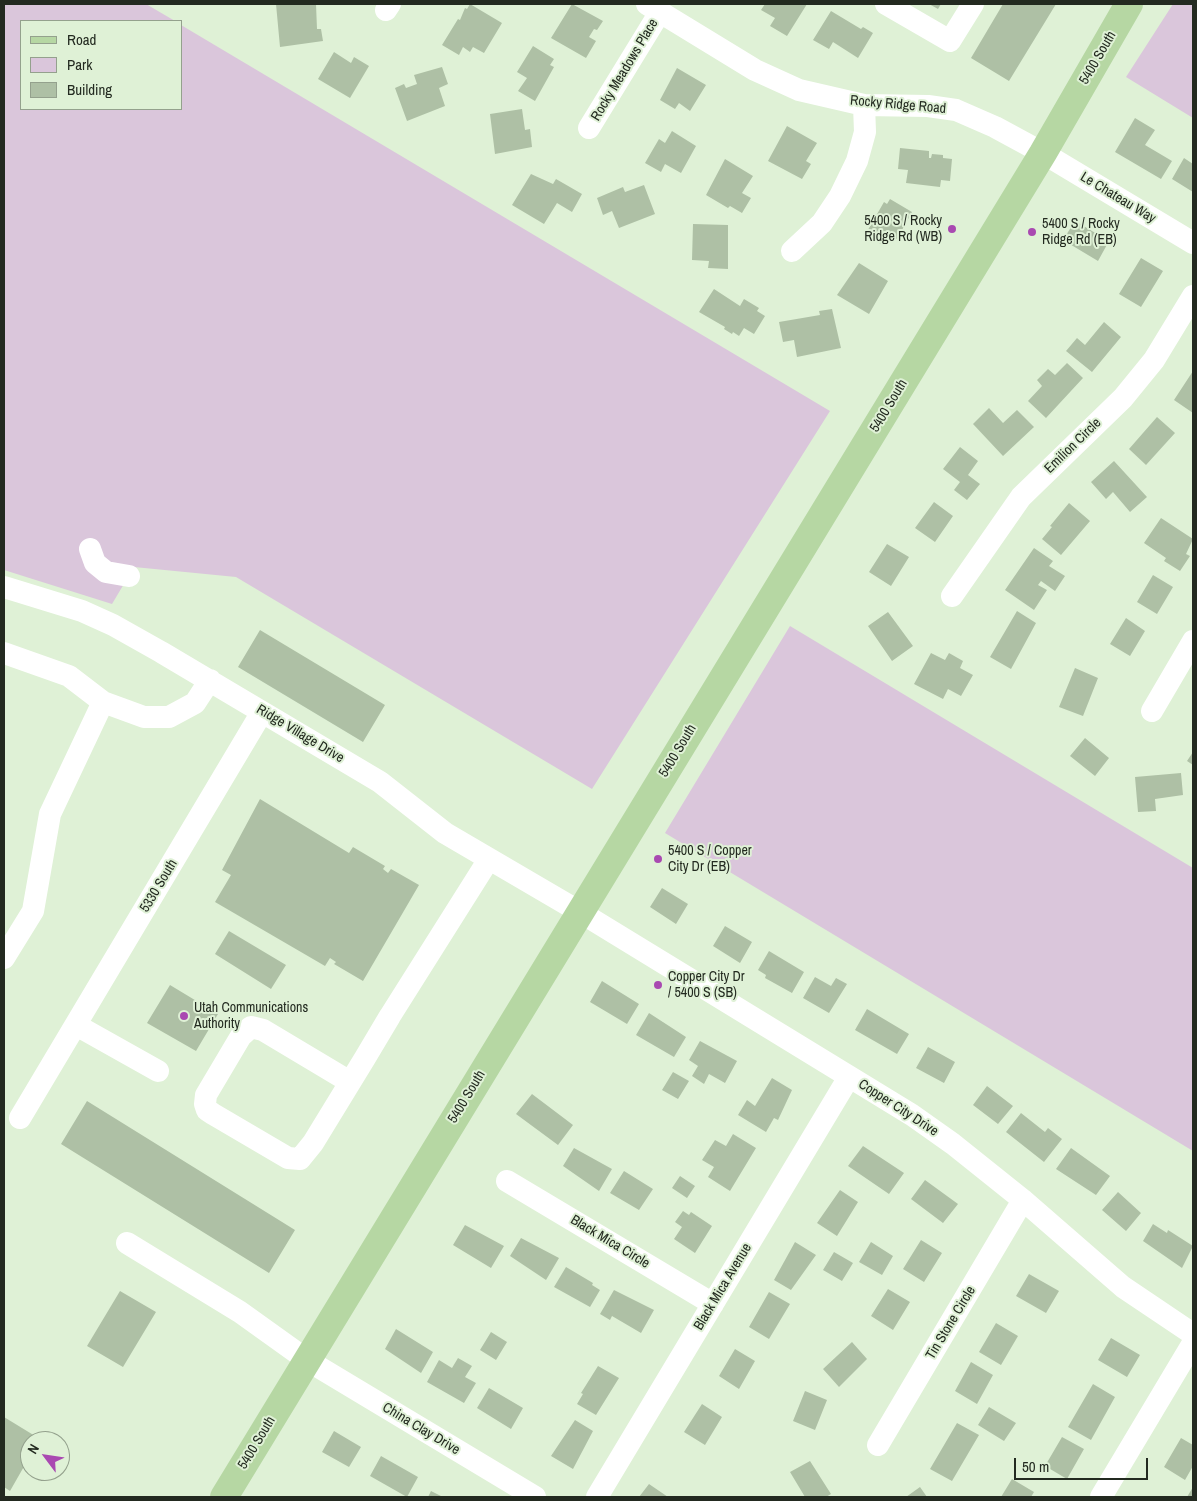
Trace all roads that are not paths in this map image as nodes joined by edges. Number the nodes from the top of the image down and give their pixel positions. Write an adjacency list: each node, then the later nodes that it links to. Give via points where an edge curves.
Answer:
1 (886, 4): 2 (street, via 950,41)
2 (972, 4)
3 (1129, 4): 7 (main road, 5400 South)
4 (654, 8): 5 (street, Rocky Ridge Road, via 755,70 799,90); 6 (street, Rocky Meadows Place)
5 (864, 105): 7 (street, Rocky Ridge Road, via 956,110); 9 (street, via 865,132 858,161 822,223)
6 (590, 128)
7 (1043, 153): 8 (street, Le Chateau Way); 22 (main road, 5400 South)
8 (1193, 243)
9 (792, 251)
10 (1193, 296): 14 (street, Emilion Circle, via 1154,360 1123,398 1021,497)
11 (90, 550): 12 (street, via 95,562 106,572)
12 (129, 576)
13 (4, 587): 17 (street, Ridge Village Drive, via 82,611)
14 (952, 596)
15 (1193, 641): 20 (street)
16 (4, 652): 18 (street, via 69,676)
17 (210, 680): 18 (street, via 195,703 169,717 144,717); 19 (street, Ridge Village Drive)
18 (103, 702): 23 (street, via 50,814 33,911)
19 (262, 712): 21 (street, Ridge Village Drive, via 380,782 445,833); 24 (street, 5330 South)
20 (1152, 712)
21 (489, 859): 22 (street, Ridge Village Drive); 27 (street)
22 (580, 912): 26 (street, Copper City Drive); 35 (main road, 5400 South)
23 (4, 958)
24 (76, 1025): 25 (street); 28 (street, 5330 South)
25 (158, 1071)
26 (849, 1077): 30 (street, Copper City Drive, via 928,1126); 32 (street, Black Mica Avenue)
27 (350, 1082): 27 (street, via 300,1159 288,1158 212,1114 205,1104 206,1095 241,1036 251,1028 263,1030)
28 (20, 1118)
29 (507, 1181): 32 (street, Black Mica Circle)
30 (1023, 1200): 33 (street, Copper City Drive, via 1122,1287); 36 (street, Tin Stone Circle)
31 (127, 1243): 35 (street, China Clay Drive, via 240,1312)
32 (713, 1304): 39 (street, Black Mica Avenue)
33 (1193, 1334)
34 (1193, 1343): 40 (street)
35 (307, 1360): 37 (main road, 5400 South); 38 (street, China Clay Drive)
36 (878, 1445)
37 (224, 1497)
38 (535, 1497)
39 (597, 1497)
40 (1101, 1497)

